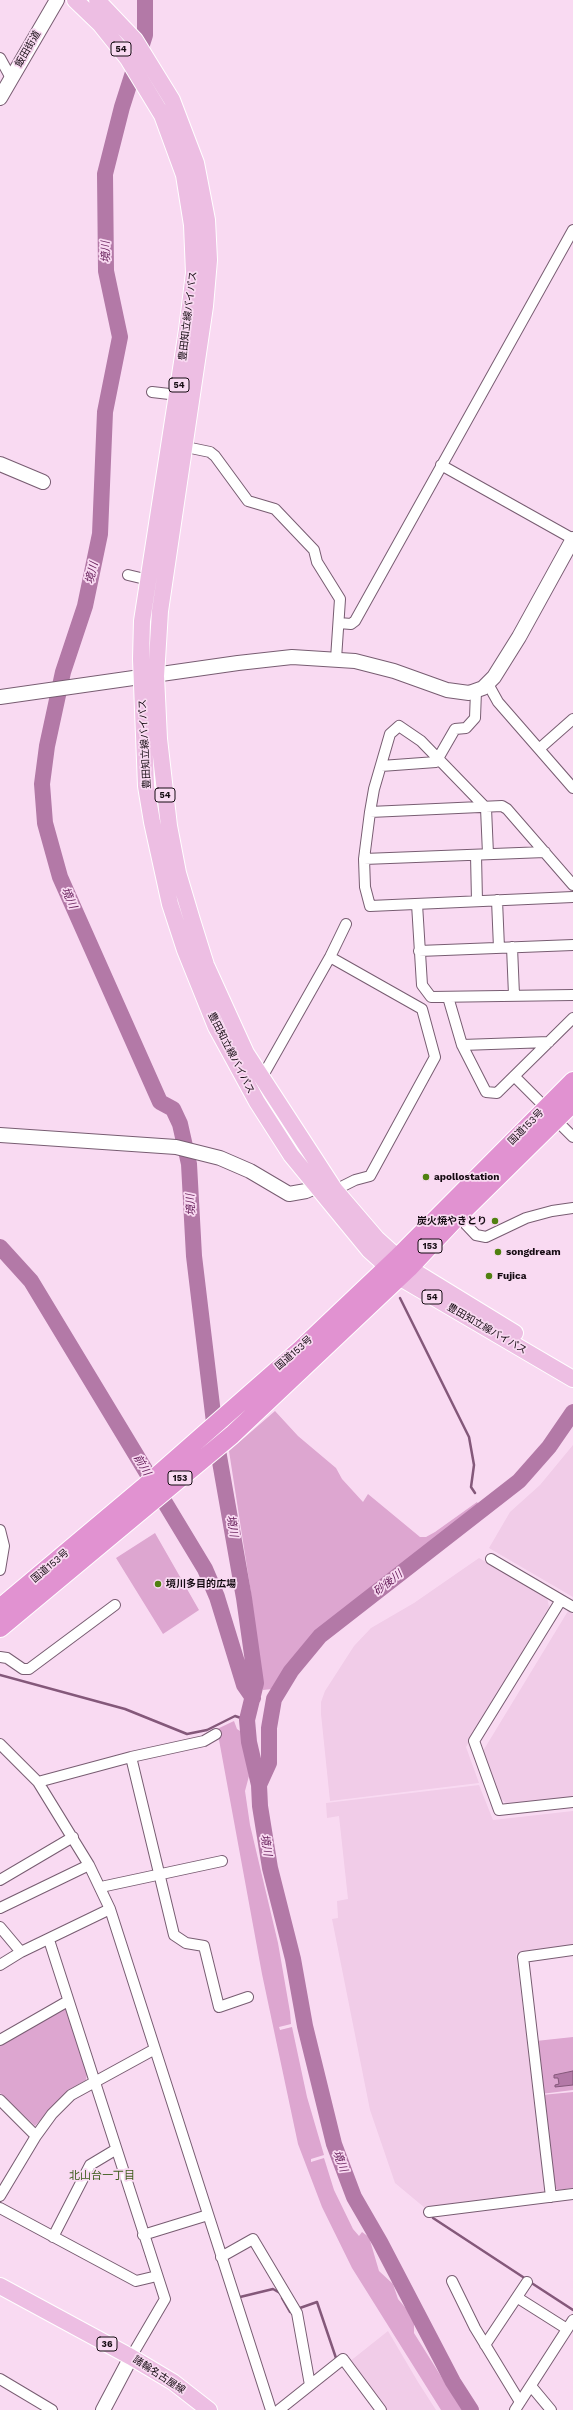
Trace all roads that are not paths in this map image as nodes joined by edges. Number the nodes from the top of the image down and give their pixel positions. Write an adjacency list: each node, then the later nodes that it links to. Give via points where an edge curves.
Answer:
1 (57, 0): 5 (street, 飯田街道)
2 (97, 0): 10 (main road, 豊田知立線バイパス / 54, via 135,40 158,74 172,100 196,163 204,194 209,260 207,293)
3 (79, 3): 9 (main road, 豊田知立線バイパス / 54, via 128,59 162,114 178,153 189,200 194,273)
4 (0, 58): 5 (street)
5 (11, 78): 6 (street, 飯田街道)
6 (0, 98)
7 (573, 230): 12 (street)
8 (152, 392): 9 (street)
9 (178, 395): 16 (main road, 豊田知立線バイパス / 54)
10 (186, 447): 17 (street, via 210,452 215,456 248,500 275,509 314,550 317,562 340,599); 19 (main road, 豊田知立線バイパス / 54)
11 (0, 464): 13 (street)
12 (441, 465): 14 (street); 17 (street, via 355,621 351,624)
13 (43, 482)
14 (573, 539): 20 (street, via 519,637)
15 (128, 575): 16 (street)
16 (148, 580): 19 (main road, 豊田知立線バイパス / 54, via 142,621)
17 (339, 623): 18 (street)
18 (336, 659): 19 (street, via 271,658); 20 (street, via 373,665 456,692 469,693)
19 (149, 677): 21 (street); 51 (main road, 豊田知立線バイパス / 54, via 178,873 206,965 237,1037); 57 (main road, 豊田知立線バイパス / 54, via 146,786 170,904 185,950 216,1027 240,1073 291,1155)
20 (482, 688): 23 (street, via 498,702); 24 (street, via 475,718 466,728 455,729)
21 (0, 698)
22 (573, 719): 23 (street)
23 (539, 749): 26 (street)
24 (439, 759): 25 (street, via 431,764); 25 (street, via 421,741 399,726 390,734); 27 (street)
25 (381, 766): 28 (street)
26 (573, 788)
27 (486, 808): 28 (street); 29 (street, via 507,808); 30 (street)
28 (370, 812): 32 (street)
29 (545, 852): 30 (street); 33 (street)
30 (488, 854): 31 (street)
31 (476, 855): 32 (street); 36 (street)
32 (364, 859): 37 (street, via 365,887 370,906)
33 (573, 885)
34 (573, 897): 35 (street)
35 (497, 900): 36 (street); 41 (street)
36 (477, 901): 37 (street)
37 (417, 904): 42 (street)
38 (346, 924): 43 (street)
39 (573, 945): 40 (street)
40 (512, 947): 41 (street); 44 (street)
41 (499, 948): 42 (street)
42 (418, 951): 46 (street, via 425,991 431,997)
43 (330, 957): 51 (street); 58 (street, via 422,1009 435,1057 370,1176)
44 (514, 995): 45 (street); 46 (street)
45 (573, 995)
46 (448, 997): 49 (street)
47 (573, 1018): 48 (street)
48 (549, 1042): 49 (street); 50 (street)
49 (462, 1045): 50 (street, via 486,1092 498,1092)
50 (515, 1077): 54 (street)
51 (261, 1080): 58 (main road, 豊田知立線バイパス / 54)
52 (573, 1081): 54 (highway, 国道153号 / 153)
53 (573, 1103): 54 (highway, 国道153号 / 153)
54 (551, 1114): 56 (street); 60 (highway, 国道153号 / 153); 61 (highway, 国道153号 / 153)
55 (0, 1135): 57 (street, via 176,1147 206,1154 250,1171 289,1194 306,1191)
56 (573, 1136)
57 (315, 1186): 61 (main road, 豊田知立線バイパス / 54, via 368,1250)
58 (335, 1190): 61 (main road, 豊田知立線バイパス / 54)
59 (573, 1208): 60 (street, via 526,1218 486,1237 476,1235)
60 (458, 1216): 61 (highway, 国道153号 / 153)
61 (398, 1268): 62 (main road, 豊田知立線バイパス / 54); 63 (main road, 豊田知立線バイパス / 54); 70 (highway, 国道153号 / 153, via 273,1372 143,1488); 71 (highway, 国道153号 / 153, via 284,1387 232,1435)
62 (573, 1368)
63 (573, 1379)
64 (0, 1530): 66 (street, via 4,1546)
65 (491, 1559): 67 (street)
66 (0, 1570)
67 (561, 1600): 69 (street); 77 (street, via 474,1741 499,1810)
68 (115, 1606): 72 (street, via 29,1669 23,1669 7,1658)
69 (573, 1607)
70 (0, 1608)
71 (0, 1628)
72 (0, 1657)
73 (216, 1734): 75 (street, via 204,1741)
74 (0, 1744): 76 (street)
75 (131, 1757): 76 (street); 81 (street)
76 (38, 1782): 78 (street)
77 (573, 1802)
78 (73, 1837): 80 (street); 82 (street)
79 (222, 1861): 81 (street)
80 (89, 1865): 83 (street); 84 (street)
81 (160, 1874): 83 (street); 91 (street, via 174,1935 186,1943 204,1946 219,2007)
82 (0, 1880)
83 (101, 1888): 85 (street)
84 (0, 1908)
85 (110, 1908): 87 (street); 94 (street)
86 (0, 1927): 89 (street)
87 (48, 1940): 89 (street); 92 (street)
88 (573, 1950): 101 (street, via 523,1957)
89 (21, 1952): 90 (street)
90 (0, 1965)
91 (248, 1997)
92 (68, 2000): 93 (street); 95 (street)
93 (0, 2040)
94 (154, 2049): 95 (street); 104 (street)
95 (94, 2082): 97 (street, via 71,2095 52,2114); 98 (street)
96 (0, 2100): 97 (street)
97 (36, 2136): 100 (street)
98 (115, 2150): 105 (street); 106 (street, via 90,2165)
99 (573, 2194): 101 (street)
100 (0, 2196)
101 (551, 2197): 103 (street)
102 (0, 2208): 106 (street)
103 (429, 2212)
104 (208, 2214): 105 (street); 107 (street)
105 (143, 2235): 108 (street)
106 (53, 2237): 108 (street, via 136,2281)
107 (221, 2257): 118 (street, via 253,2238 297,2313); 124 (street)
108 (157, 2276): 116 (street, via 165,2299)
109 (452, 2281): 115 (street)
110 (527, 2282): 112 (street)
111 (0, 2286): 116 (main road, 諸輪名古屋線 / 36)
112 (518, 2298): 114 (street); 115 (street)
113 (573, 2320): 114 (street)
114 (567, 2329): 119 (street)
115 (485, 2345): 120 (street)
116 (131, 2357): 122 (street); 123 (main road, 諸輪名古屋線 / 36, via 172,2382)
117 (0, 2379): 121 (street)
118 (310, 2385): 125 (street); 126 (street, via 343,2360)
119 (531, 2386): 120 (street); 127 (street)
120 (518, 2406)
121 (52, 2410)
122 (103, 2410)
123 (209, 2410)
124 (271, 2410)
125 (279, 2410)
126 (381, 2410)
127 (551, 2410)

